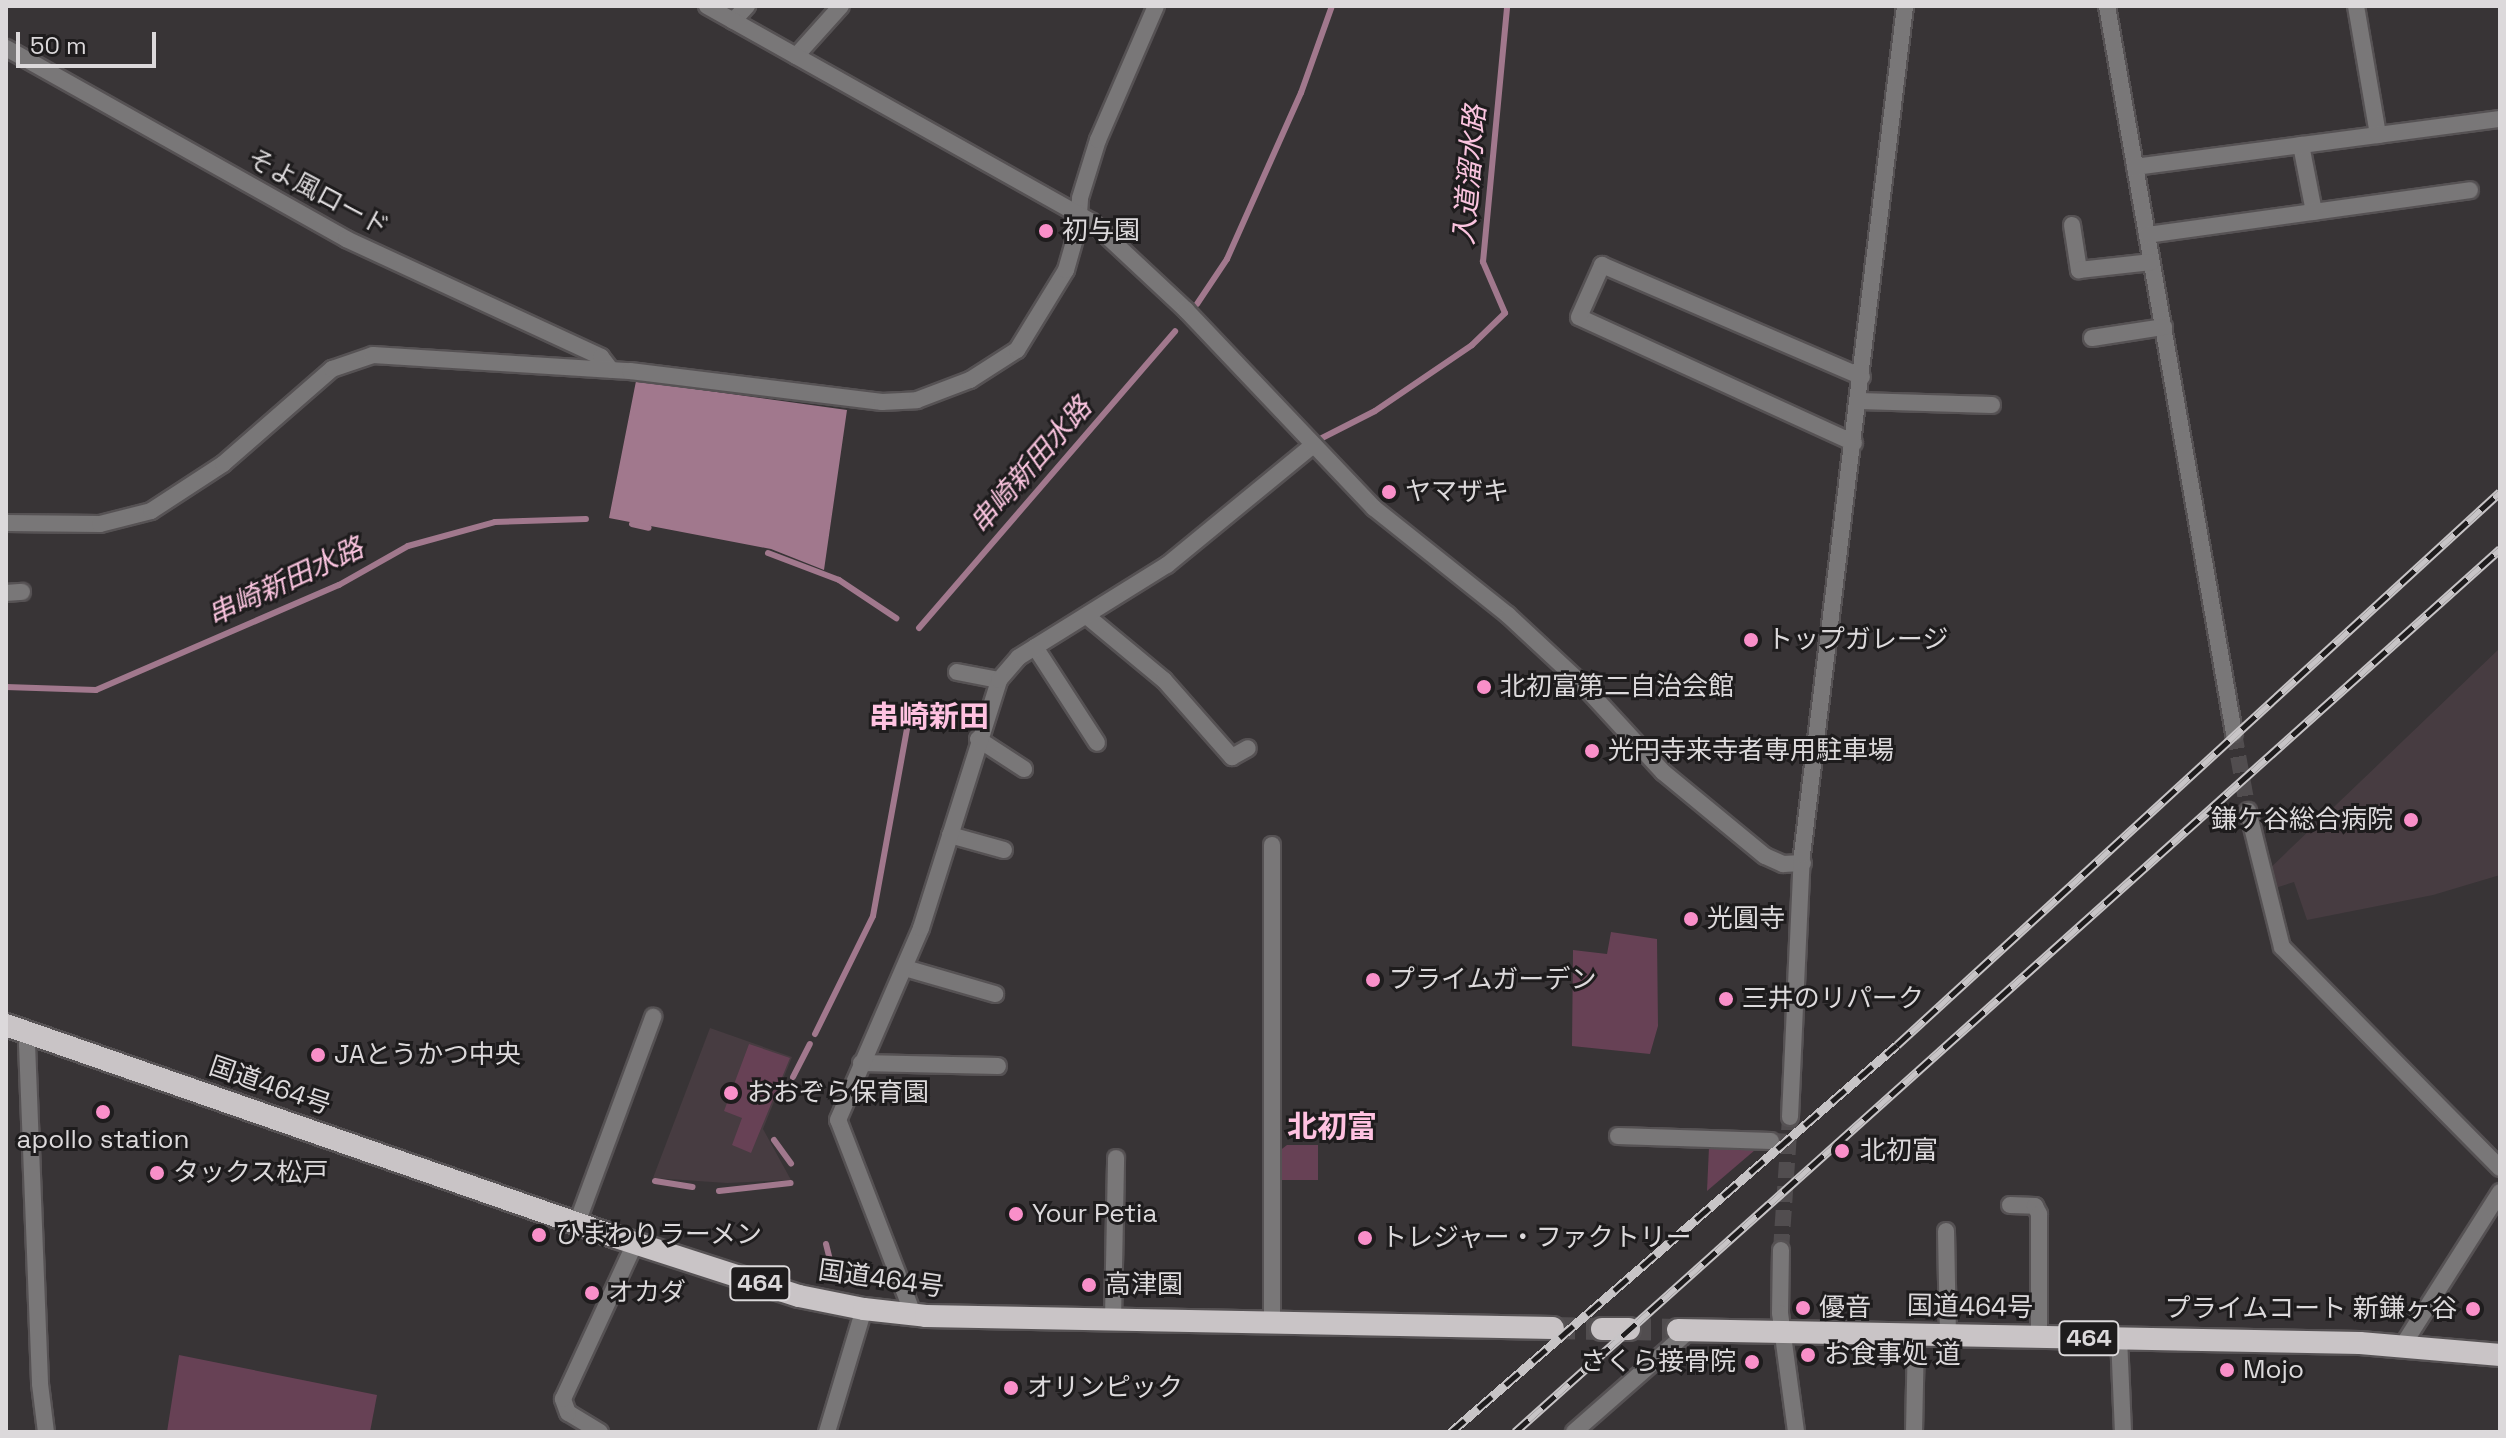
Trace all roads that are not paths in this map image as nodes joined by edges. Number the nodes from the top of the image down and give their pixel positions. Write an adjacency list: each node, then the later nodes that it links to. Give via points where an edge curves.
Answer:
1 (707, 6): 8 (street)
2 (747, 6): 8 (street)
3 (841, 6): 10 (street)
4 (1156, 6): 17 (street, via 1098,140)
5 (1905, 6): 24 (street)
6 (2107, 6): 14 (street)
7 (2356, 6): 12 (street)
8 (733, 21): 10 (street)
9 (6, 48): 23 (street, そよ風ロード, via 346,239 601,357)
10 (796, 56): 17 (street)
11 (2500, 119): 12 (street)
12 (2378, 135): 13 (street)
13 (2301, 145): 14 (street); 16 (street)
14 (2135, 167): 19 (street)
15 (2470, 190): 16 (street)
16 (2314, 212): 19 (street)
17 (1079, 213): 23 (street, via 1066,270 1017,350 994,368 937,394 882,402); 28 (street, via 1150,273)
18 (2072, 225): 20 (street, via 2079,270)
19 (2147, 235): 20 (street)
20 (2152, 262): 21 (street)
21 (2164, 327): 22 (street); 34 (street)
22 (2092, 338)
23 (611, 370): 29 (street, via 373,355 350,360 309,386 212,472 151,511 100,524)
24 (1862, 377): 25 (street); 27 (street, via 1602,265 1579,317)
25 (1859, 401): 26 (street); 27 (street)
26 (1992, 405)
27 (1854, 443): 43 (street)
28 (1313, 445): 30 (street, via 1167,565); 43 (street, via 1374,508 1452,566 1538,643 1663,772 1729,830 1765,856 1783,864)
29 (6, 523)
30 (1088, 617): 31 (street); 37 (street, via 1164,680 1232,757)
31 (1035, 647): 33 (street); 36 (street)
32 (957, 672): 33 (street)
33 (999, 680): 35 (street)
34 (2234, 733)
35 (978, 739): 38 (street); 40 (street)
36 (1097, 743)
37 (1248, 748)
38 (1024, 769)
39 (2248, 811): 55 (street, via 2282,947)
40 (950, 835): 42 (street); 44 (street)
41 (1272, 845): 65 (street)
42 (1004, 850)
43 (1803, 863): 51 (street)
44 (905, 968): 45 (street); 49 (street)
45 (995, 994)
46 (653, 1017): 58 (street)
47 (6, 1025): 48 (highway, 国道464号 / 464)
48 (33, 1034): 58 (highway, 国道464号 / 464); 77 (street, via 27,1044)
49 (861, 1063): 50 (street); 63 (street, via 841,1108 841,1135)
50 (998, 1066)
51 (1790, 1117)
52 (1618, 1136): 53 (street)
53 (1771, 1141)
54 (1116, 1158): 64 (street)
55 (2500, 1168)
56 (2500, 1192): 75 (street)
57 (2010, 1205): 73 (street, via 2035,1206 2039,1214)
58 (577, 1223): 60 (highway, 国道464号 / 464)
59 (1946, 1231): 72 (street)
60 (635, 1243): 62 (highway, 国道464号 / 464, via 799,1296); 78 (street, via 563,1399 568,1413)
61 (1781, 1250): 70 (street)
62 (864, 1309): 63 (highway, 国道464号 / 464); 79 (street)
63 (913, 1314): 64 (highway, 国道464号 / 464)
64 (1113, 1319): 65 (highway, 国道464号 / 464)
65 (1272, 1324): 66 (highway, 国道464号 / 464)
66 (1553, 1328)
67 (1602, 1329): 68 (highway)
68 (1629, 1329)
69 (1684, 1330): 70 (highway, 国道464号 / 464); 80 (street)
70 (1783, 1332): 71 (highway, 国道464号 / 464); 81 (street)
71 (1916, 1334): 72 (highway, 国道464号 / 464); 82 (street)
72 (1948, 1335): 73 (highway, 国道464号 / 464)
73 (2039, 1337): 74 (highway, 国道464号 / 464)
74 (2119, 1337): 75 (highway, 国道464号 / 464); 83 (street)
75 (2403, 1345): 76 (highway, 国道464号 / 464)
76 (2500, 1355)
77 (46, 1432)
78 (600, 1432)
79 (827, 1432)
80 (1574, 1432)
81 (1796, 1432)
82 (1914, 1432)
83 (2123, 1432)

